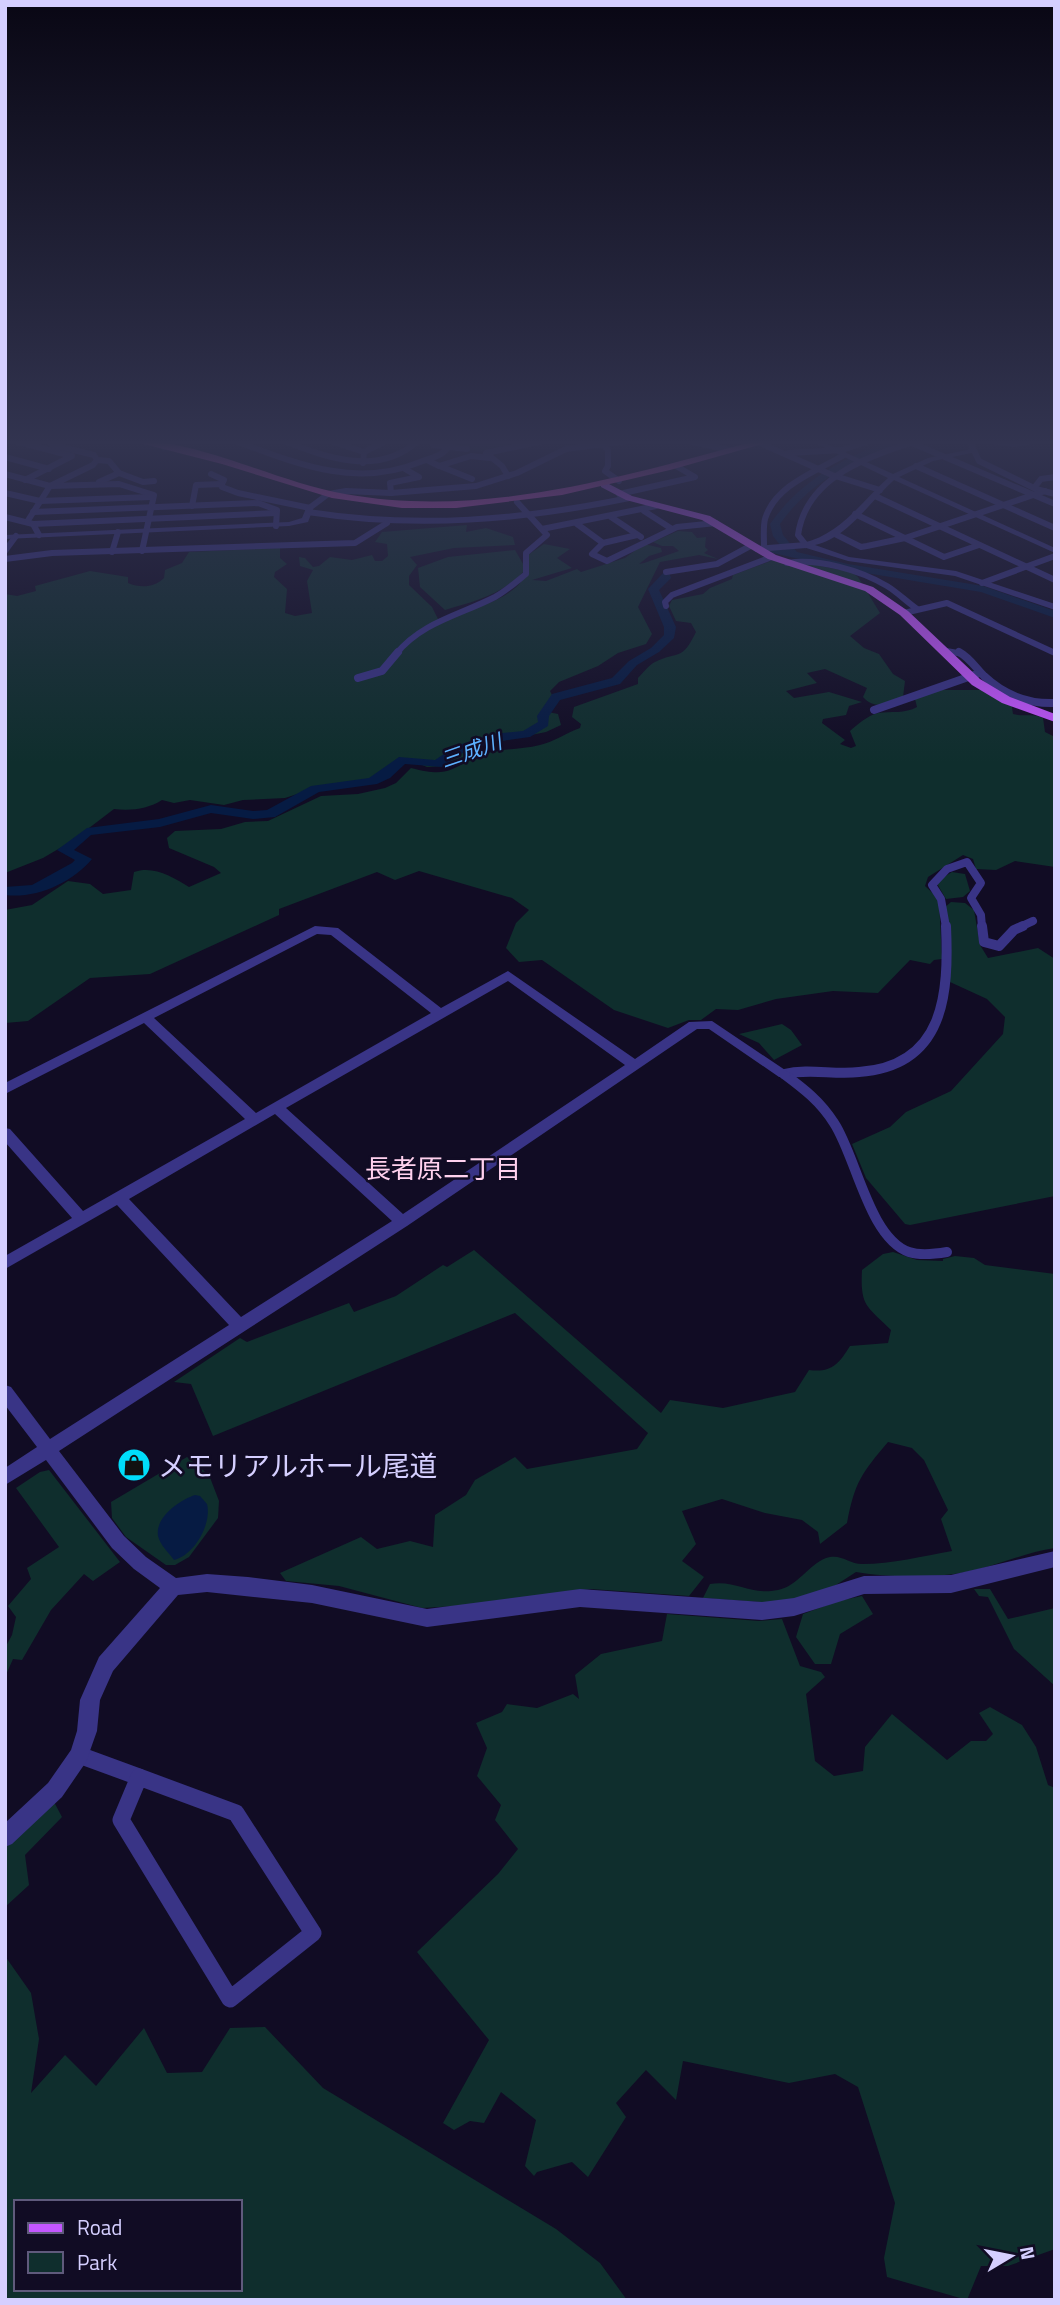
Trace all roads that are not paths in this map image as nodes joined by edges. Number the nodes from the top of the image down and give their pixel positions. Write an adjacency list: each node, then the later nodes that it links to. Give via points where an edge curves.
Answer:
1 (113, 548): 14 (street)
2 (143, 548): 13 (street)
3 (229, 548): 13 (street)
4 (532, 548): 32 (street, via 526,553 526,574 506,591 426,627 407,641 382,671)
5 (598, 548): 6 (street, via 592,554 607,561)
6 (634, 548)
7 (777, 548): 12 (street)
8 (811, 548): 23 (street, via 848,559 956,574)
9 (925, 548): 10 (street, via 944,557)
10 (972, 548)
11 (984, 548): 18 (street)
12 (763, 549): 17 (main road); 19 (street); 21 (street)
13 (142, 551): 14 (street)
14 (112, 552): 16 (street)
15 (1055, 556): 18 (street)
16 (5, 558)
17 (788, 563): 26 (street, via 850,572 887,586); 27 (main road, via 869,589)
18 (1026, 567): 22 (street); 23 (street)
19 (689, 568): 20 (street); 21 (street)
20 (666, 572)
21 (710, 579): 24 (street, via 672,595)
22 (1055, 580)
23 (982, 583): 25 (street)
24 (666, 606)
25 (1055, 607)
26 (917, 609): 27 (street); 29 (street, via 947,603)
27 (904, 613): 28 (main road)
28 (941, 650): 30 (street, via 972,660); 31 (main road)
29 (1055, 653)
30 (981, 673): 31 (street); 33 (street, via 1013,697)
31 (967, 675): 34 (street); 35 (main road, via 1006,700)
32 (358, 678)
33 (1055, 703)
34 (874, 710)
35 (1055, 718)
36 (1033, 921): 40 (street, via 1014,930 999,946 984,942 981,915 971,898 981,883 967,862 957,863 932,885 942,900 947,962 943,1003 934,1031 911,1053 881,1068)
37 (440, 1014): 38 (street, via 334,931 315,930); 39 (street, via 508,975); 42 (street)
38 (145, 1016): 41 (street); 43 (street)
39 (633, 1064): 40 (street, via 702,1023); 47 (street)
40 (783, 1074): 48 (street, via 816,1097 831,1118 889,1239 924,1256)
41 (5, 1089)
42 (277, 1108): 43 (street); 47 (street)
43 (255, 1120): 45 (street)
44 (5, 1133): 46 (street)
45 (120, 1199): 46 (street); 50 (street)
46 (82, 1220): 49 (street)
47 (402, 1222): 50 (street)
48 (947, 1252)
49 (5, 1264)
50 (240, 1327): 52 (street)
51 (5, 1392): 52 (street)
52 (48, 1449): 53 (street); 55 (street, via 118,1542)
53 (5, 1477)
54 (1055, 1559): 55 (street, via 951,1584 864,1585 762,1612 580,1598 427,1618 248,1586 207,1583)
55 (173, 1587): 56 (street, via 106,1664 90,1700 88,1731)
56 (79, 1755): 57 (street); 58 (street, via 55,1790)
57 (139, 1777): 57 (street, via 236,1813 313,1933 230,1999 121,1820)
58 (5, 1837)

